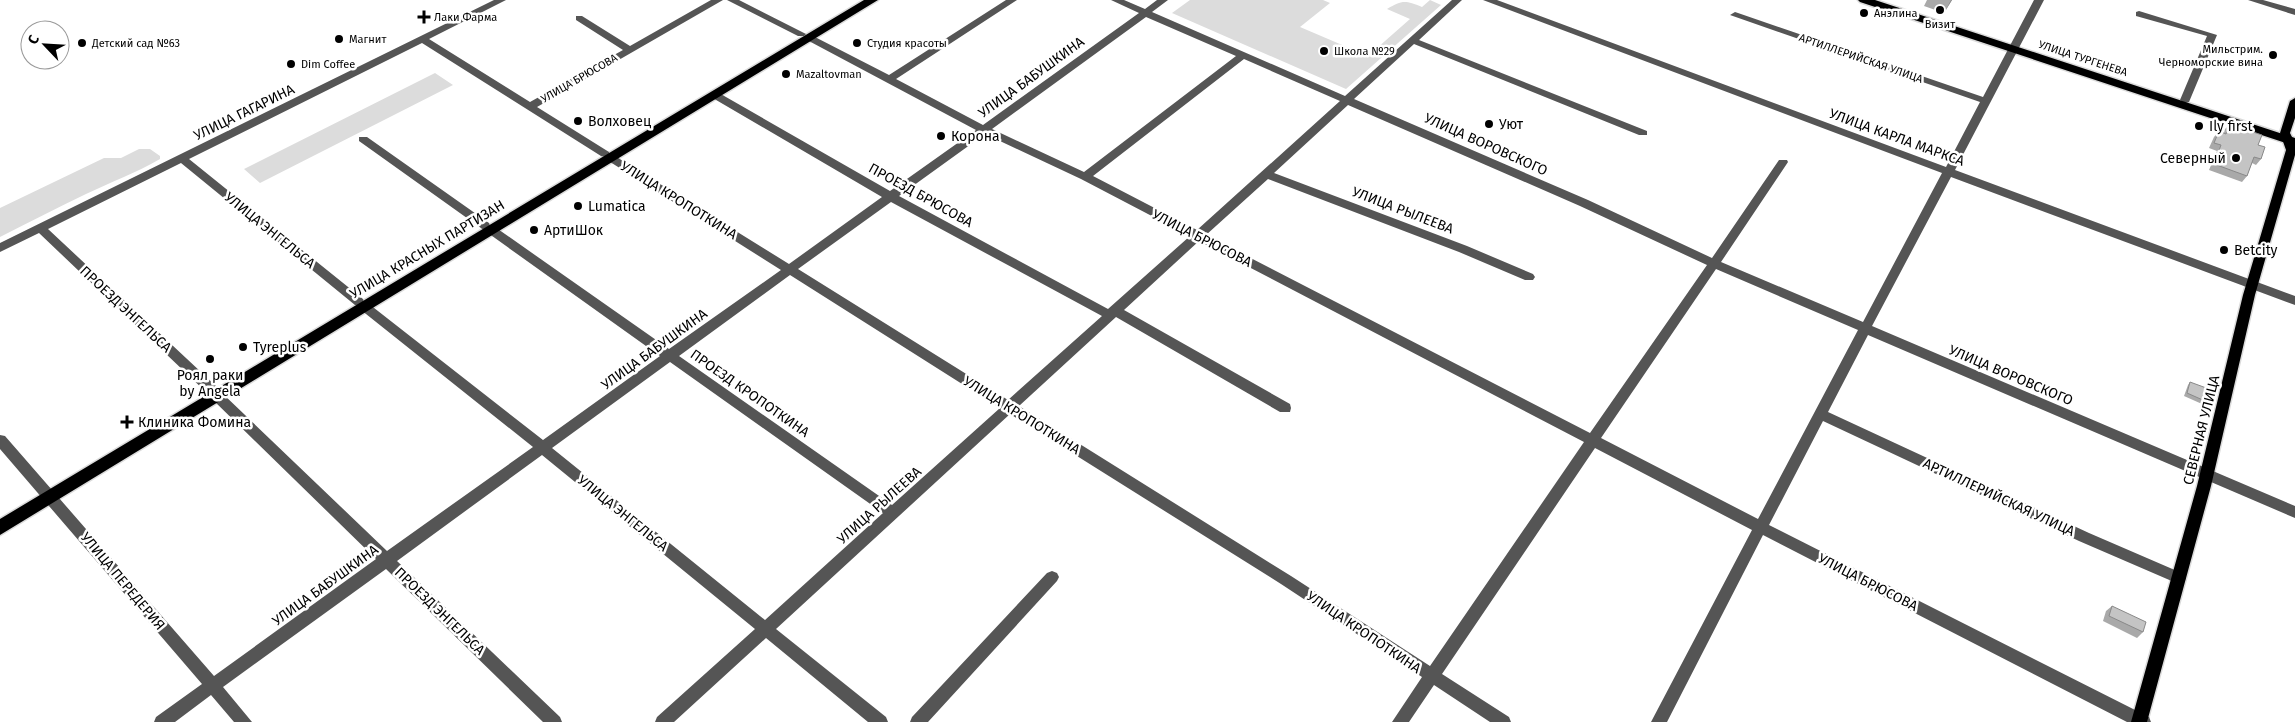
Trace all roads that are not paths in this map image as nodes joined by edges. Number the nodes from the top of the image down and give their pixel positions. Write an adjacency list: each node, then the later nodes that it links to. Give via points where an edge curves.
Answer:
1 (501, 0): 21 (street, УЛИЦА ГАГАРИНА)
2 (718, 0): 24 (street, УЛИЦА БРЮСОВА)
3 (732, 0): 20 (street, УЛИЦА БРЮСОВА)
4 (858, 0): 20 (highway, УЛИЦА КРАСНЫХ ПАРТИЗАН)
5 (872, 0): 20 (highway, УЛИЦА КРАСНЫХ ПАРТИЗАН)
6 (1012, 0): 26 (street)
7 (1116, 0): 16 (street, УЛИЦА ВОРОВСКОГО)
8 (1163, 0): 16 (street, УЛИЦА БАБУШКИНА)
9 (1457, 0): 22 (street, УЛИЦА РЫЛЕЕВА)
10 (1488, 0): 40 (street, УЛИЦА КАРЛА МАРКСА)
11 (1864, 0): 23 (highway, УЛИЦА ТУРГЕНЕВА)
12 (1878, 0): 23 (highway, УЛИЦА ТУРГЕНЕВА)
13 (2039, 0): 23 (street)
14 (2253, 0): 15 (street)
15 (2295, 12)
16 (1145, 13): 25 (street, УЛИЦА ВОРОВСКОГО); 33 (street, УЛИЦА БАБУШКИНА)
17 (2138, 14): 29 (street, via 2212,36)
18 (1735, 15): 31 (street, АРТИЛЛЕРИЙСКАЯ УЛИЦА)
19 (579, 18): 24 (street, УЛИЦА БРЮСОВА)
20 (805, 36): 26 (street, УЛИЦА БРЮСОВА); 27 (highway, УЛИЦА КРАСНЫХ ПАРТИЗАН); 37 (highway, УЛИЦА КРАСНЫХ ПАРТИЗАН)
21 (422, 39): 32 (street, УЛИЦА КРОПОТКИНА); 38 (street, УЛИЦА ГАГАРИНА)
22 (1412, 40): 28 (street, УЛИЦА РЫЛЕЕВА); 34 (street)
23 (2015, 47): 29 (highway, УЛИЦА ТУРГЕНЕВА); 31 (street); 36 (highway, УЛИЦА ТУРГЕНЕВА)
24 (629, 49): 32 (street, УЛИЦА БРЮСОВА)
25 (1243, 55): 28 (street, УЛИЦА ВОРОВСКОГО); 42 (street)
26 (890, 79): 33 (street, УЛИЦА БРЮСОВА)
27 (715, 95): 37 (highway, УЛИЦА КРАСНЫХ ПАРТИЗАН); 43 (street, ПРОЕЗД БРЮСОВА)
28 (1347, 100): 41 (street, УЛИЦА РЫЛЕЕВА); 48 (street, УЛИЦА ВОРОВСКОГО)
29 (2185, 100): 36 (highway, УЛИЦА ТУРГЕНЕВА)
30 (2295, 100): 36 (main road, СЕВЕРНАЯ УЛИЦА)
31 (1986, 101): 40 (street)
32 (529, 107): 37 (street, УЛИЦА КРОПОТКИНА)
33 (984, 129): 42 (street, УЛИЦА БРЮСОВА); 43 (street, УЛИЦА БАБУШКИНА)
34 (1643, 132)
35 (363, 139): 45 (street, ПРОЕЗД КРОПОТКИНА)
36 (2292, 140): 51 (main road, СЕВЕРНАЯ УЛИЦА)
37 (608, 156): 45 (highway, УЛИЦА КРАСНЫХ ПАРТИЗАН); 49 (street, УЛИЦА КРОПОТКИНА)
38 (182, 158): 44 (street, УЛИЦА ГАГАРИНА); 53 (street, УЛИЦА ЭНГЕЛЬСА)
39 (1783, 162): 48 (street)
40 (1947, 171): 51 (street, УЛИЦА КАРЛА МАРКСА); 55 (street)
41 (1266, 174): 46 (street, УЛИЦА РЫЛЕЕВА); 50 (street, УЛИЦА РЫЛЕЕВА)
42 (1085, 177): 46 (street, УЛИЦА БРЮСОВА)
43 (890, 196): 49 (street, УЛИЦА БАБУШКИНА); 54 (street, ПРОЕЗД БРЮСОВА, via 1108,314)
44 (40, 228): 47 (street, УЛИЦА ГАГАРИНА); 57 (street, ПРОЕЗД ЭНГЕЛЬСА)
45 (488, 228): 53 (highway, УЛИЦА КРАСНЫХ ПАРТИЗАН); 56 (street, ПРОЕЗД КРОПОТКИНА)
46 (1198, 236): 54 (street, УЛИЦА РЫЛЕЕВА); 61 (street, УЛИЦА БРЮСОВА)
47 (0, 248)
48 (1715, 264): 55 (street, УЛИЦА ВОРОВСКОГО); 61 (street)
49 (789, 270): 56 (street, УЛИЦА БАБУШКИНА); 58 (street, УЛИЦА КРОПОТКИНА)
50 (1529, 277)
51 (2252, 285): 52 (street, УЛИЦА КАРЛА МАРКСА); 64 (main road, СЕВЕРНАЯ УЛИЦА)
52 (2295, 301)
53 (362, 304): 57 (highway, УЛИЦА КРАСНЫХ ПАРТИЗАН); 63 (street, УЛИЦА ЭНГЕЛЬСА)
54 (1115, 311): 58 (street, УЛИЦА РЫЛЕЕВА); 59 (street)
55 (1866, 328): 60 (street); 64 (street, УЛИЦА ВОРОВСКОГО)
56 (669, 356): 63 (street, УЛИЦА БАБУШКИНА); 67 (street, ПРОЕЗД КРОПОТКИНА)
57 (214, 393): 65 (highway, УЛИЦА КРАСНЫХ ПАРТИЗАН); 71 (street, ПРОЕЗД ЭНГЕЛЬСА)
58 (1009, 407): 67 (street, УЛИЦА РЫЛЕЕВА); 75 (street, УЛИЦА КРОПОТКИНА, via 1286,580)
59 (1285, 408)
60 (1821, 414): 69 (street); 73 (street, АРТИЛЛЕРИЙСКАЯ УЛИЦА, via 2084,537)
61 (1594, 439): 69 (street, УЛИЦА БРЮСОВА); 75 (street)
62 (0, 440): 65 (street, УЛИЦА ПЕРЕДЕРИЯ)
63 (542, 447): 71 (street, УЛИЦА БАБУШКИНА); 74 (street, УЛИЦА ЭНГЕЛЬСА)
64 (2207, 475): 66 (street, УЛИЦА ВОРОВСКОГО); 73 (main road, СЕВЕРНАЯ УЛИЦА)
65 (47, 494): 68 (highway, УЛИЦА КРАСНЫХ ПАРТИЗАН); 70 (highway, УЛИЦА КРАСНЫХ ПАРТИЗАН); 76 (street, УЛИЦА ПЕРЕДЕРИЯ)
66 (2295, 512)
67 (893, 513): 74 (street, УЛИЦА РЫЛЕЕВА)
68 (0, 516)
69 (1760, 527): 77 (street, УЛИЦА БРЮСОВА); 86 (street)
70 (0, 528)
71 (387, 559): 76 (street, УЛИЦА БАБУШКИНА); 80 (street, ПРОЕЗД ЭНГЕЛЬСА)
72 (1052, 578): 83 (street)
73 (2180, 578): 77 (main road, СЕВЕРНАЯ УЛИЦА)
74 (765, 629): 81 (street, УЛИЦА РЫЛЕЕВА); 82 (street, УЛИЦА ЭНГЕЛЬСА)
75 (1431, 676): 84 (street, УЛИЦА КРОПОТКИНА); 85 (street, УЛИЦА КРОПОТКИНА)
76 (212, 685): 78 (street, УЛИЦА БАБУШКИНА); 79 (street, УЛИЦА ПЕРЕДЕРИЯ)
77 (2140, 721)
78 (162, 722)
79 (244, 722)
80 (554, 722)
81 (663, 722)
82 (880, 722)
83 (918, 722)
84 (1400, 722)
85 (1503, 722)
86 (1659, 722)

